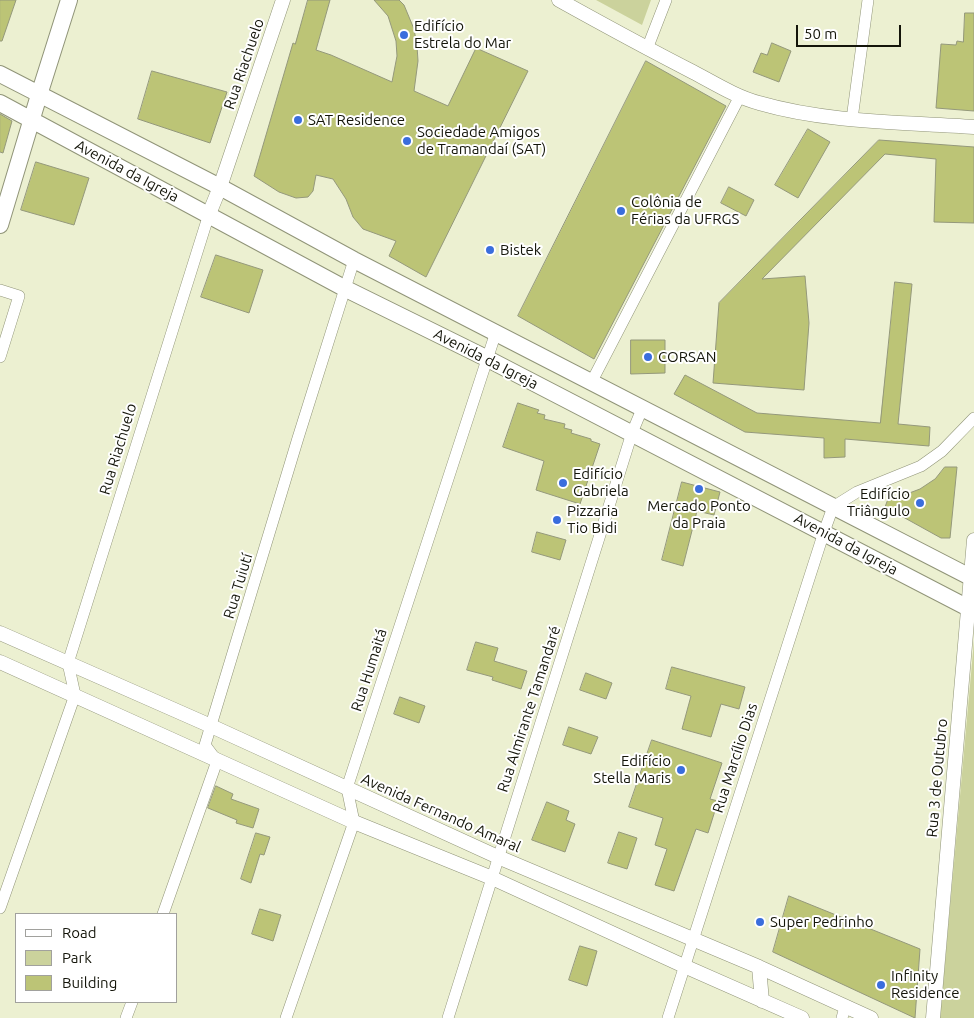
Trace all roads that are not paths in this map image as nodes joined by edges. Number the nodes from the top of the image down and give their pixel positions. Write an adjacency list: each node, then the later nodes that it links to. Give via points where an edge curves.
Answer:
1 (69, 0): 8 (main road)
2 (283, 0): 14 (street, Rua Riachuelo)
3 (559, 0): 6 (street)
4 (666, 0): 6 (street)
5 (868, 0): 11 (street)
6 (647, 49): 9 (street)
7 (0, 74): 8 (main road, Avenida da Igreja)
8 (39, 95): 12 (main road); 14 (main road, Avenida da Igreja)
9 (740, 96): 11 (street, via 803,113); 23 (street)
10 (0, 103): 12 (main road, Avenida da Igreja)
11 (852, 119): 13 (street)
12 (31, 120): 15 (main road, Avenida da Igreja); 16 (main road)
13 (974, 127)
14 (220, 186): 15 (street, Rua Riachuelo); 17 (main road, Avenida da Igreja)
15 (209, 214): 18 (main road, Avenida da Igreja); 34 (street, Rua Riachuelo)
16 (0, 225)
17 (354, 260): 18 (street, Rua Tuiutí); 20 (main road, Avenida da Igreja)
18 (344, 288): 22 (main road, Avenida da Igreja); 36 (street, Rua Tuiutí)
19 (0, 290): 21 (street, via 19,296)
20 (496, 332): 22 (street, Rua Humaitá); 23 (main road, Avenida da Igreja)
21 (0, 357)
22 (486, 358): 26 (main road, Avenida da Igreja); 38 (street, Rua Humaitá)
23 (592, 381): 24 (main road, Avenida da Igreja)
24 (642, 409): 26 (street, Rua Almirante Tamandaré); 27 (main road, Avenida da Igreja)
25 (974, 418): 27 (street, via 942,451 921,466 857,492)
26 (632, 433): 28 (main road, Avenida da Igreja); 40 (street, Rua Almirante Tamandaré)
27 (833, 507): 28 (street, Rua Marcílio Dias); 30 (main road, Avenida da Igreja)
28 (824, 532): 31 (main road, Avenida da Igreja); 44 (street, Rua Marcílio Dias)
29 (974, 540): 30 (street, Rua 3 de Outubro)
30 (972, 578): 31 (street, Rua 3 de Outubro)
31 (971, 609): 56 (street, Rua 3 de Outubro)
32 (0, 633): 34 (street, Avenida Fernando Amaral)
33 (0, 662): 35 (street)
34 (68, 663): 35 (street, Rua Riachuelo); 36 (street, Avenida Fernando Amaral)
35 (75, 695): 37 (street); 42 (street)
36 (211, 726): 37 (street, Rua Tuiutí, via 204,745); 38 (street, Avenida Fernando Amaral)
37 (217, 761): 39 (street); 43 (street)
38 (347, 788): 39 (street, Rua Humaitá); 40 (street, Avenida Fernando Amaral)
39 (354, 822): 41 (street); 51 (street)
40 (498, 857): 41 (street, Rua Almirante Tamandaré); 44 (street, Avenida Fernando Amaral)
41 (492, 878): 45 (street); 52 (street, Rua Almirante Tamandaré)
42 (0, 908)
43 (163, 913)
44 (692, 939): 45 (street, Rua Marcílio Dias); 46 (street, Avenida Fernando Amaral)
45 (684, 966): 47 (street); 53 (street, Rua Marcílio Dias)
46 (760, 967): 47 (street); 49 (street, Avenida Fernando Amaral)
47 (762, 1001): 54 (street)
48 (132, 1003): 50 (street)
49 (844, 1012): 55 (street, Avenida Fernando Amaral)
50 (126, 1018)
51 (286, 1018)
52 (448, 1018)
53 (668, 1018)
54 (802, 1018)
55 (871, 1018)
56 (933, 1018)

